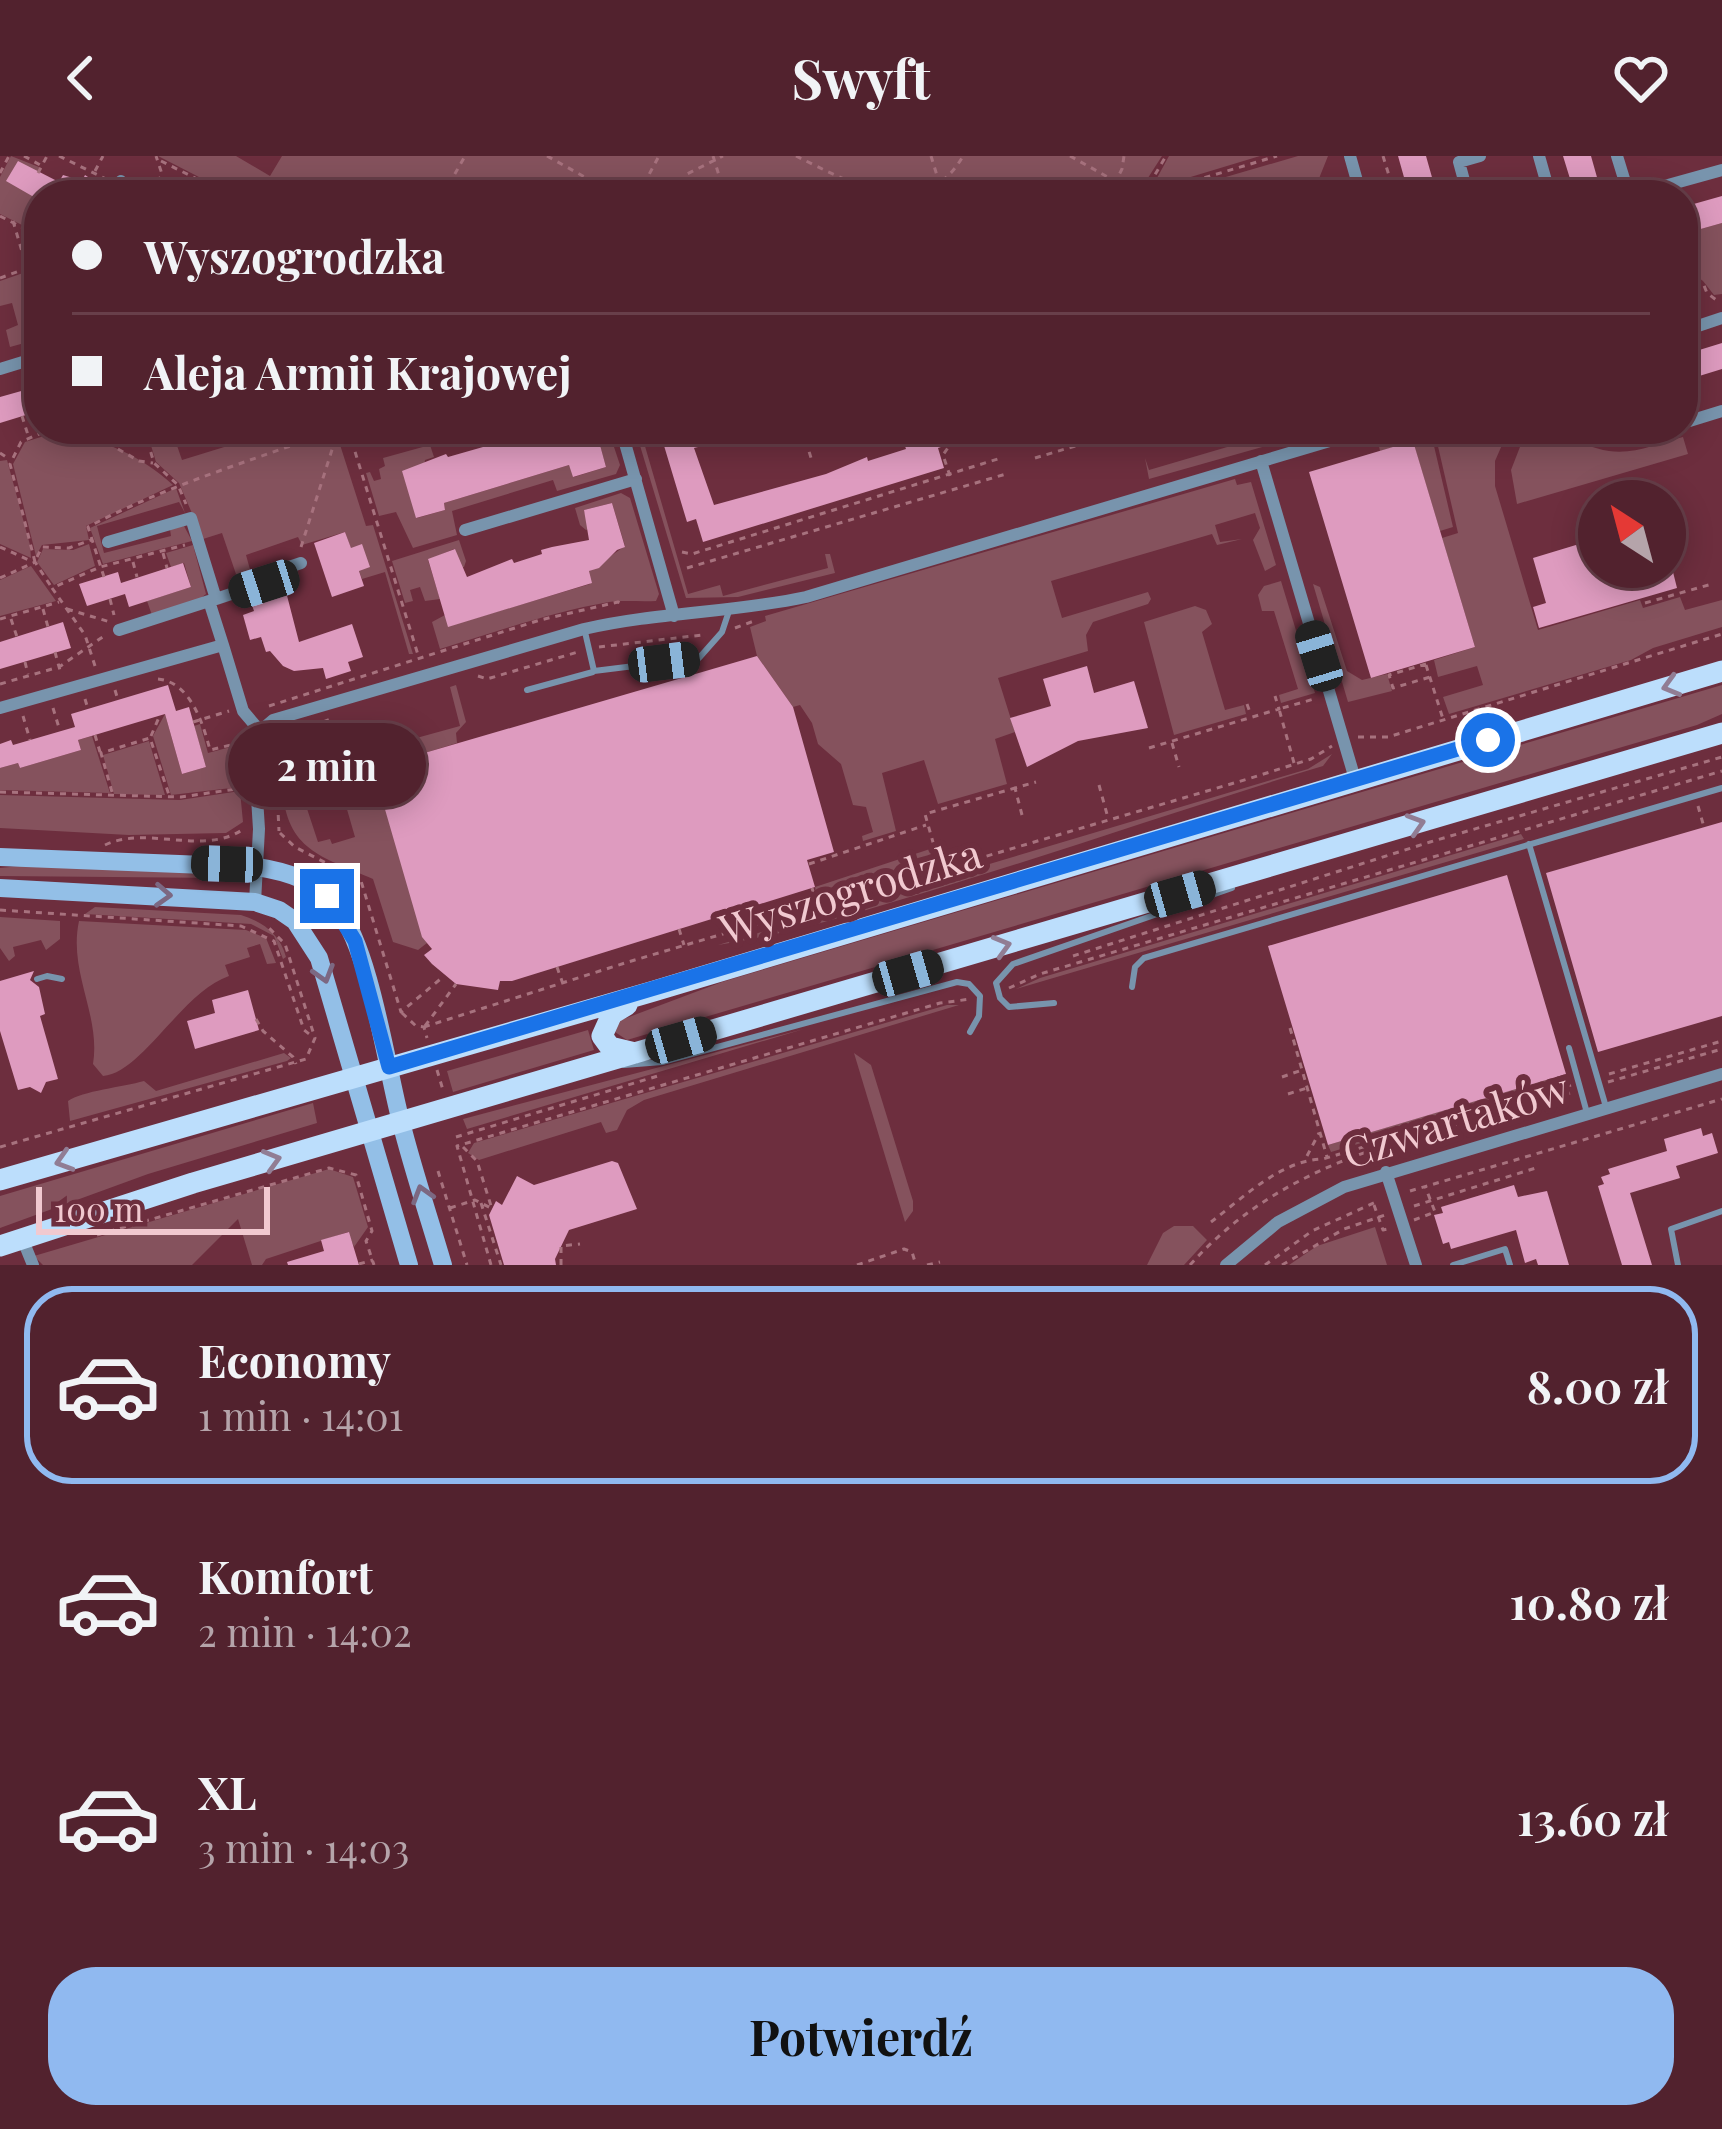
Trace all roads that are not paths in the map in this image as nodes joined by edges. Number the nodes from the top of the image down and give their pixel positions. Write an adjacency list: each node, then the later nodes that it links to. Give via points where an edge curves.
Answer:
1 (1480, 156): 3 (street, via 1459,162)
2 (1722, 170): 4 (street)
3 (1464, 180)
4 (1686, 180)
5 (624, 444): 8 (street)
6 (1319, 444): 7 (street)
7 (1261, 461): 13 (street, via 806,597); 24 (street)
8 (636, 478): 9 (street); 14 (street)
9 (465, 530)
10 (108, 542): 12 (street, via 191,518)
11 (301, 563): 12 (street)
12 (213, 600): 16 (street); 17 (street)
13 (729, 611): 14 (street); 19 (lane, via 699,658)
14 (674, 616): 15 (street)
15 (584, 629): 19 (lane); 23 (street, via 273,721)
16 (118, 630)
17 (223, 645): 21 (street, via 21,710); 23 (street)
18 (1722, 670): 24 (main road, Wyszogrodzka, one-way to 24)
19 (595, 671): 20 (lane)
20 (527, 690)
21 (0, 708)
22 (1722, 733): 26 (main road, one-way to 22)
23 (258, 735): 29 (street)
24 (1355, 779): 35 (main road, Wyszogrodzka)
25 (1722, 788): 27 (lane)
26 (1362, 841): 36 (lane, via 1013,964 996,983 1009,1007); 39 (main road, one-way to 26)
27 (1529, 844): 34 (lane, via 1144,958); 44 (lane)
28 (0, 856): 29 (street)
29 (257, 867): 31 (street); 40 (street, via 301,878 341,913)
30 (0, 888): 31 (street, one-way to 31)
31 (257, 910): 43 (street, one-way to 43, via 288,915 314,946)
32 (37, 979): 33 (lane)
33 (62, 980)
34 (1132, 987)
35 (654, 991): 39 (main road, via 612,1014 602,1030 610,1048); 40 (main road, Wyszogrodzka)
36 (1054, 1003)
37 (970, 1032): 41 (lane, via 980,996 952,982 662,1062)
38 (1569, 1048): 45 (lane)
39 (636, 1053): 41 (main road)
40 (389, 1067): 43 (main road, Wyszogrodzka); 46 (street)
41 (579, 1069): 46 (main road)
42 (1722, 1074): 44 (street, Czwartaków)
43 (355, 1076): 47 (street); 49 (main road, Wyszogrodzka, one-way to 49)
44 (1606, 1107): 45 (street, Czwartaków)
45 (1587, 1113): 48 (street, Czwartaków)
46 (401, 1122): 47 (main road); 55 (street, one-way to 46)
47 (370, 1132): 51 (main road, one-way to 47); 54 (street)
48 (1386, 1172): 56 (street, Czwartaków, via 1288,1215); 57 (street)
49 (0, 1180)
50 (1722, 1211): 60 (lane, via 1671,1229)
51 (22, 1238): 52 (main road); 53 (street)
52 (0, 1246)
53 (33, 1265)
54 (409, 1265)
55 (443, 1265)
56 (1226, 1265)
57 (1416, 1265)
58 (1453, 1265): 59 (lane, via 1505,1250)
59 (1510, 1265)
60 (1678, 1265)

